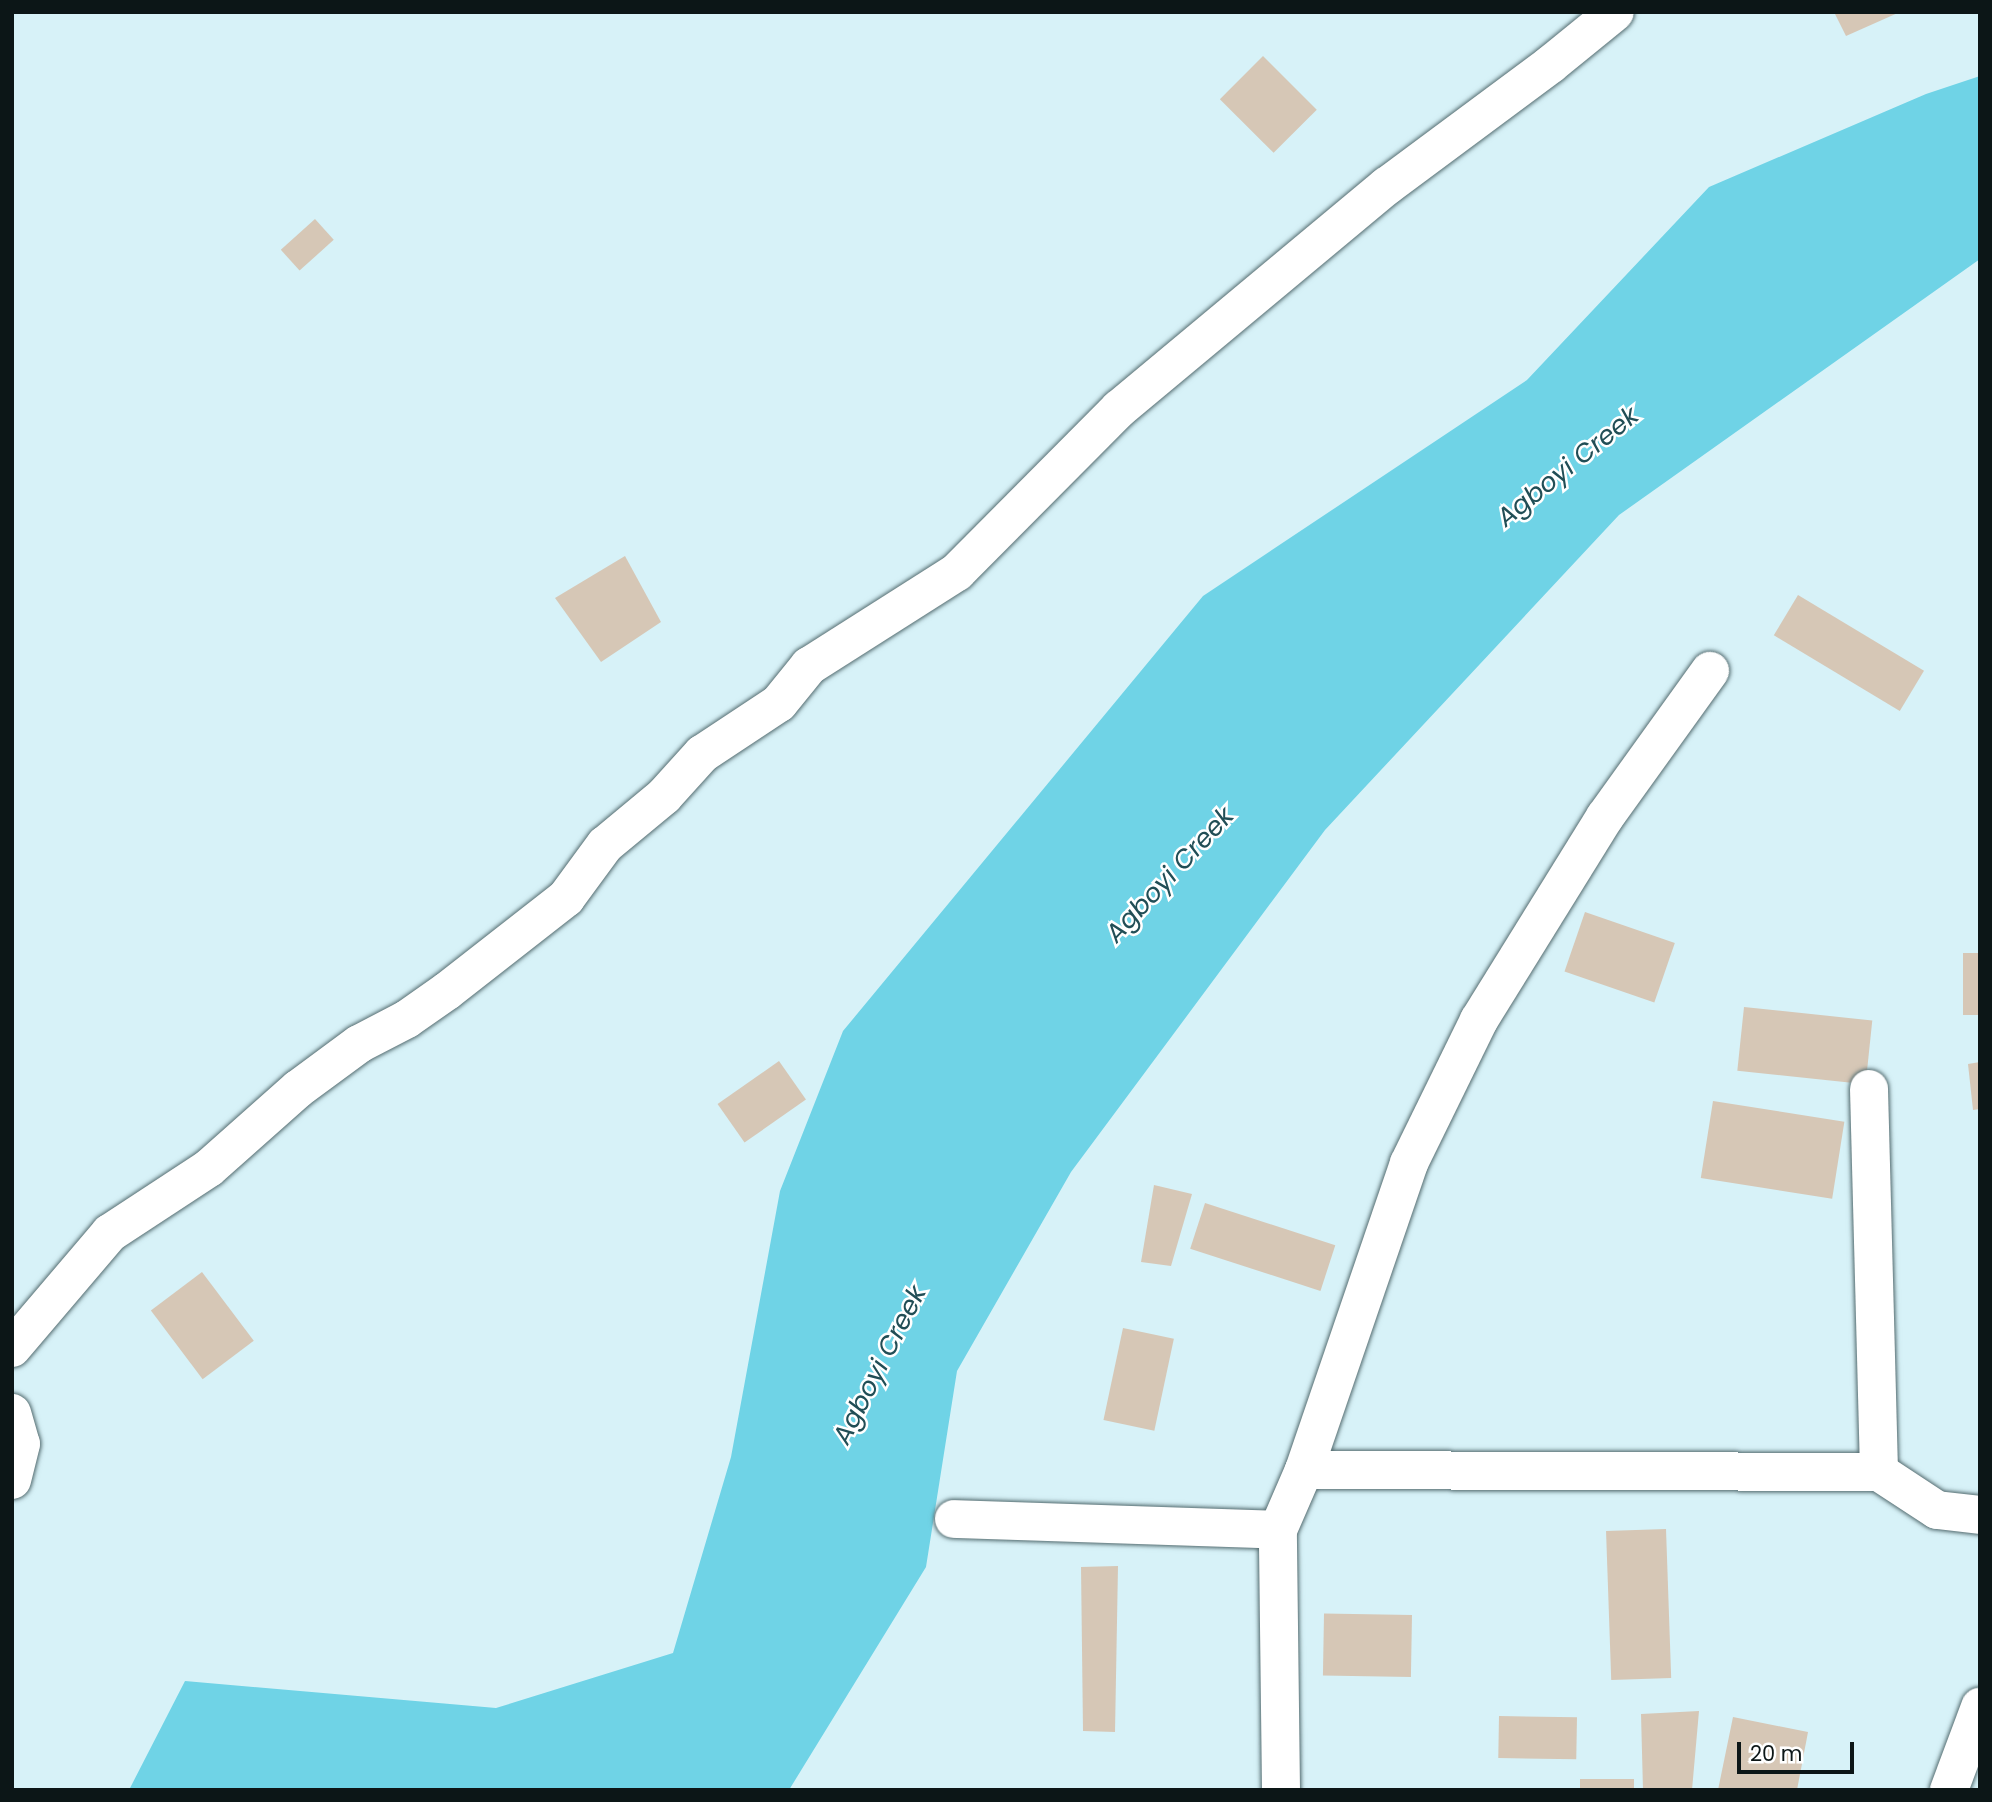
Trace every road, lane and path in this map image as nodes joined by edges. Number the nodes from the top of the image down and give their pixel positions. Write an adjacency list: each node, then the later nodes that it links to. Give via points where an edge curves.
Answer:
1 (1615, 12): 4 (street, via 1387,186 1119,410 957,572 809,666 779,703 702,754 664,796 606,845 565,898 447,992 407,1020 359,1044 298,1089 209,1168 110,1233)
2 (1710, 671): 6 (street, via 1605,817 1479,1020 1409,1163)
3 (1870, 1089): 7 (street)
4 (12, 1348)
5 (12, 1413): 8 (street, via 21,1444)
6 (1304, 1470): 7 (street); 11 (street)
7 (1878, 1472): 9 (street, via 1937,1510)
8 (12, 1480)
9 (1980, 1515)
10 (954, 1520): 11 (street)
11 (1278, 1530): 13 (street)
12 (1980, 1707): 14 (street)
13 (1281, 1790)
14 (1949, 1790)

